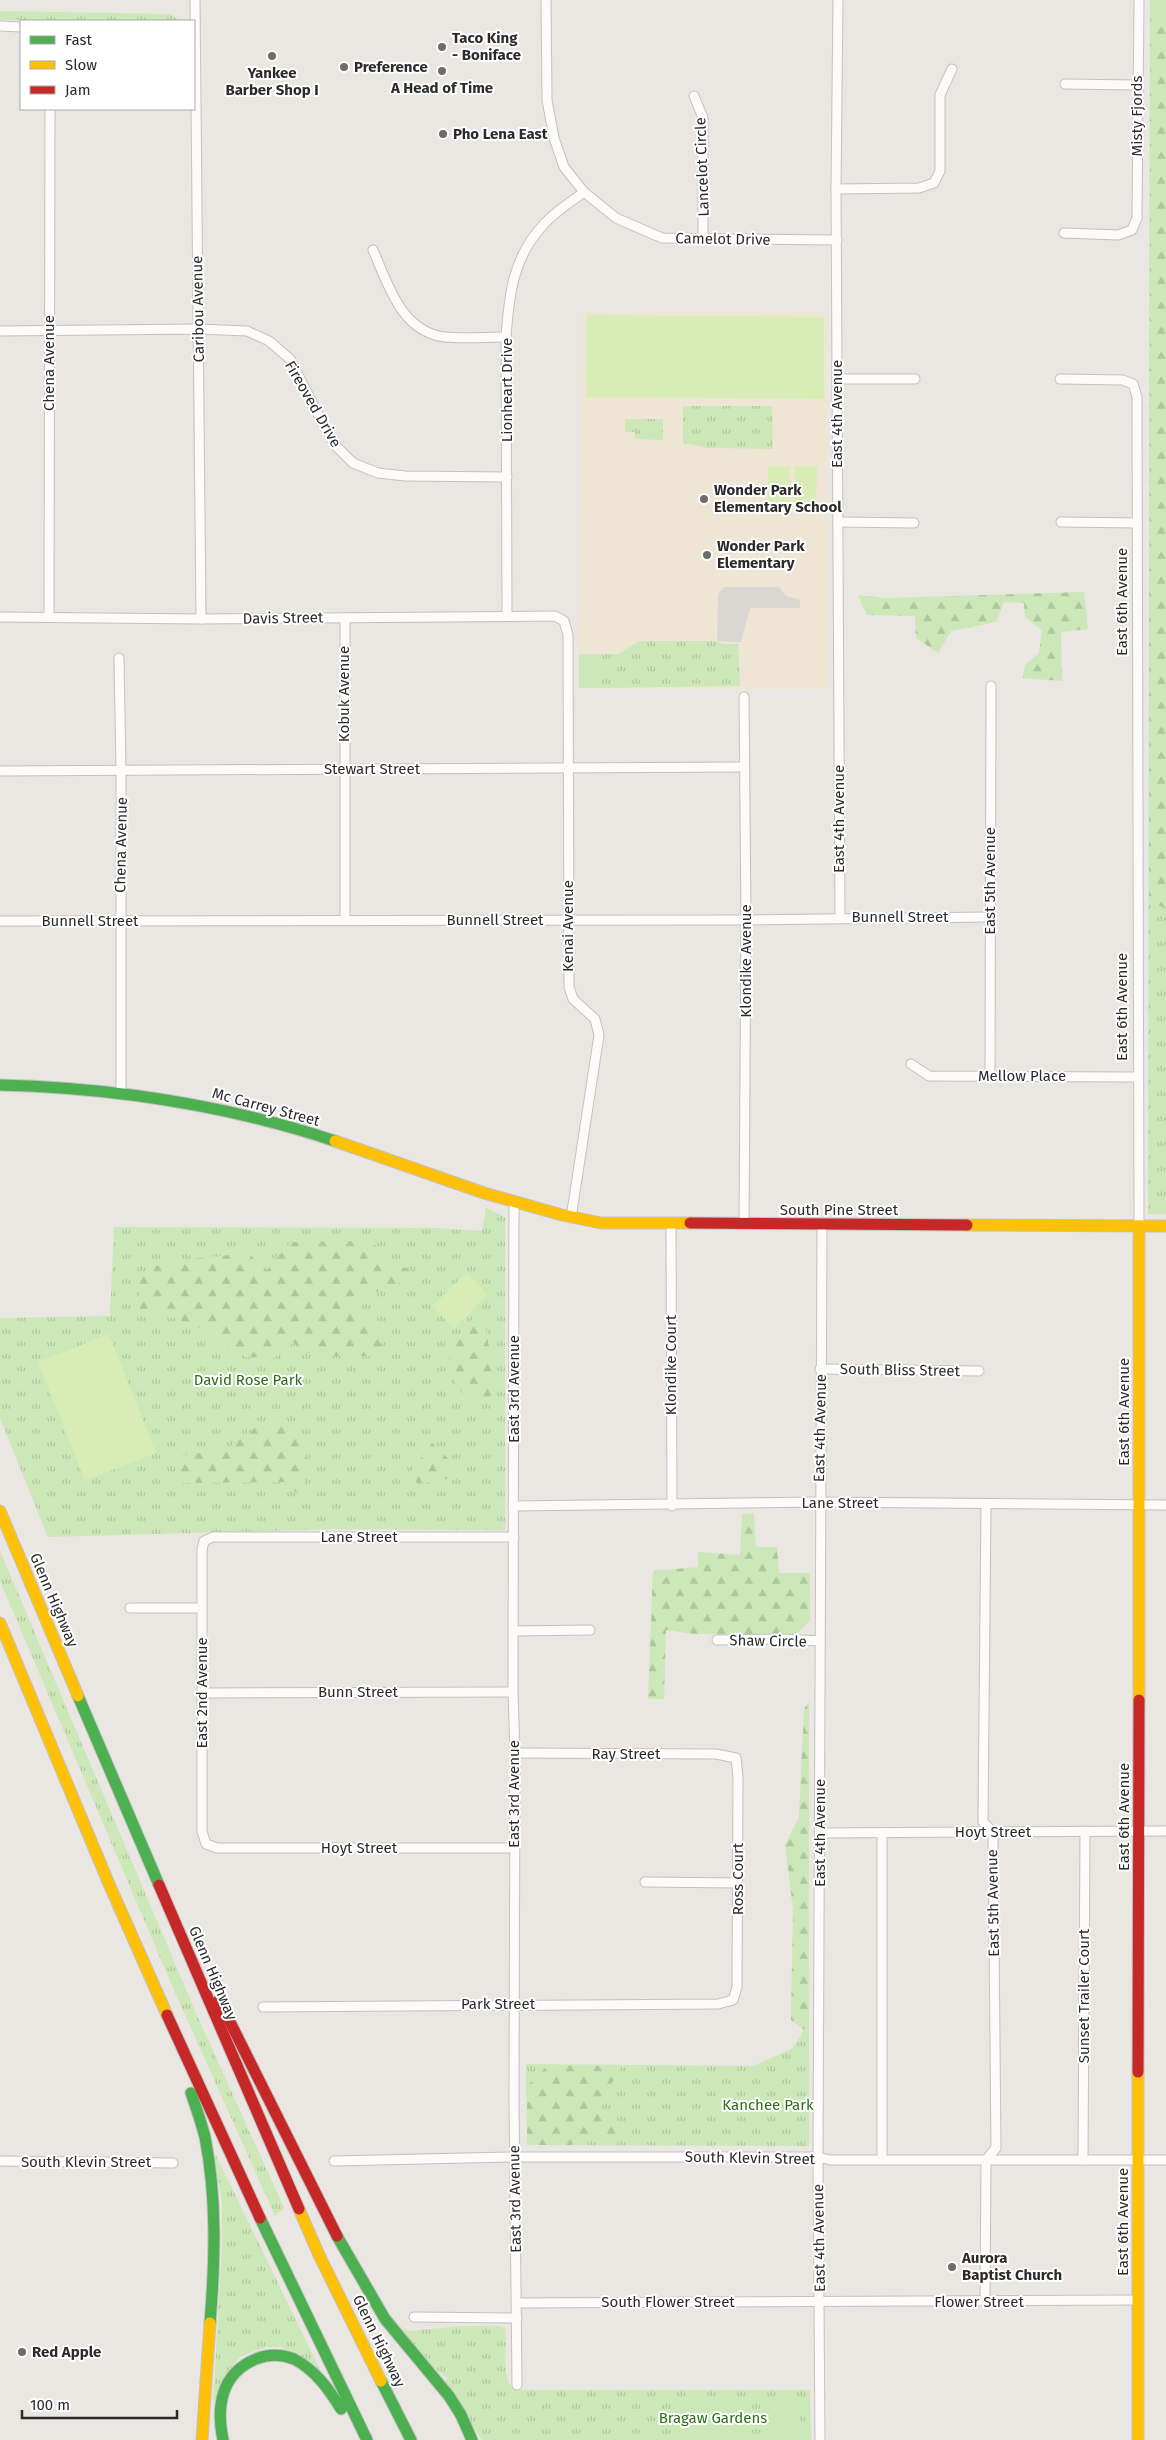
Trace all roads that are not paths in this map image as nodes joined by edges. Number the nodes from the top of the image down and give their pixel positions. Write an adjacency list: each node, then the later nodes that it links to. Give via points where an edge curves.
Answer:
1 (195, 0): 5 (street, Caribou Avenue)
2 (546, 0): 15 (street, Camelot Drive, via 547,100 554,138 564,167)
3 (838, 0): 14 (street, East 4th Avenue)
4 (1139, 0): 10 (street, Misty Fjords)
5 (195, 20)
6 (0, 26): 7 (street)
7 (20, 27)
8 (952, 69): 14 (street, via 940,95 940,171 934,183 919,188)
9 (1065, 84): 10 (street)
10 (1137, 85): 16 (street, Misty Fjords, via 1137,218 1132,230 1118,235)
11 (694, 96): 17 (street, Lancelot Circle, via 703,118)
12 (50, 110): 22 (street, Chena Avenue)
13 (195, 110): 20 (street, Caribou Avenue)
14 (836, 189): 18 (street, East 4th Avenue)
15 (584, 192): 17 (street, Camelot Drive, via 616,218 662,238); 23 (street, Lionheart Drive, via 545,223 528,243 509,294)
16 (1064, 233)
17 (704, 239): 18 (street, Camelot Drive)
18 (837, 240): 24 (street, East 4th Avenue)
19 (373, 250): 23 (street, via 396,302 421,330 444,337)
20 (198, 329): 22 (street, Fireoved Drive); 27 (street, Fireoved Drive, via 247,331 269,341 290,359 337,447 353,463 378,473 406,476); 36 (street, Caribou Avenue)
21 (0, 331): 22 (street, Fireoved Drive)
22 (49, 332): 34 (street, Chena Avenue)
23 (506, 337): 27 (street, Lionheart Drive)
24 (837, 379): 25 (street); 28 (street, East 4th Avenue)
25 (915, 379)
26 (1060, 379): 31 (street, East 6th Avenue, via 1123,380 1133,384 1137,397)
27 (507, 477): 32 (street, Lionheart Drive)
28 (838, 522): 30 (street); 47 (street, East 4th Avenue)
29 (1060, 522): 31 (street)
30 (914, 523)
31 (1137, 523): 55 (street, East 6th Avenue)
32 (507, 616): 35 (street, Davis Street); 37 (street, Davis Street, via 554,616)
33 (0, 617): 34 (street, Davis Street)
34 (49, 617): 36 (street, Davis Street)
35 (345, 618): 36 (street, Davis Street); 43 (street, Kobuk Avenue)
36 (201, 619)
37 (564, 621): 42 (street, Kenai Avenue, via 568,635)
38 (119, 658): 44 (street, Chena Avenue)
39 (991, 686): 46 (street, East 5th Avenue)
40 (744, 697): 41 (street, Klondike Avenue)
41 (743, 767): 42 (street, Stewart Street); 50 (street, Klondike Avenue)
42 (568, 768): 43 (street, Stewart Street); 49 (street, Kenai Avenue)
43 (344, 769): 44 (street, Stewart Street); 48 (street, Kobuk Avenue)
44 (121, 770): 45 (street, Stewart Street); 52 (street, Chena Avenue)
45 (0, 771)
46 (989, 917): 47 (street, Bunnell Street); 54 (street, East 5th Avenue)
47 (840, 918): 50 (street, Bunnell Street)
48 (345, 920): 49 (street, Bunnell Street); 52 (street, Bunnell Street)
49 (569, 920): 50 (street, Bunnell Street); 59 (street, Kenai Avenue, via 568,987 573,1000 595,1019 599,1035)
50 (746, 920): 60 (street, Klondike Avenue)
51 (0, 921): 52 (street, Bunnell Street)
52 (120, 922): 57 (street, Chena Avenue)
53 (911, 1064): 54 (street, Mellow Place, via 929,1076)
54 (990, 1076): 55 (street, Mellow Place)
55 (1137, 1077): 63 (street, East 6th Avenue)
56 (0, 1085): 57 (main road, Mc Carrey Street)
57 (121, 1093): 58 (main road, Mc Carrey Street, via 213,1107 296,1129)
58 (514, 1202): 59 (main road, South Pine Street); 71 (street, East 3rd Avenue)
59 (571, 1218): 61 (main road, South Pine Street, via 601,1223)
60 (744, 1224): 61 (main road, South Pine Street); 62 (main road, South Pine Street)
61 (671, 1225): 72 (street, Klondike Court)
62 (822, 1226): 63 (main road, South Pine Street); 65 (street, East 4th Avenue)
63 (1139, 1226): 64 (main road, South Pine Street); 69 (main road, East 6th Avenue)
64 (1166, 1226)
65 (820, 1369): 66 (street, South Bliss Street); 67 (street, East 4th Avenue)
66 (979, 1371)
67 (819, 1502): 68 (street, Lane Street); 72 (street, Lane Street); 82 (street, East 4th Avenue)
68 (986, 1504): 69 (street, Lane Street); 91 (street, East 5th Avenue, via 983,1822)
69 (1139, 1505): 70 (street, Lane Street); 88 (main road, East 6th Avenue)
70 (1166, 1505)
71 (513, 1506): 72 (street, Lane Street); 74 (street, East 3rd Avenue)
72 (672, 1506)
73 (0, 1511): 98 (main road, Glenn Highway)
74 (514, 1537): 75 (street, Lane Street, via 213,1537); 80 (street, East 3rd Avenue)
75 (204, 1541): 77 (street, East 2nd Avenue)
76 (130, 1608): 77 (street)
77 (201, 1608): 84 (street, East 2nd Avenue)
78 (0, 1623): 97 (main road)
79 (590, 1630): 80 (street)
80 (514, 1631): 83 (street, East 3rd Avenue)
81 (717, 1640): 82 (street, Shaw Circle)
82 (820, 1641): 92 (street, East 4th Avenue)
83 (513, 1692): 84 (street, Bunn Street); 85 (street, East 3rd Avenue)
84 (203, 1693): 93 (street, East 2nd Avenue, via 202,1831)
85 (515, 1753): 86 (street, Ray Street, via 716,1754); 94 (street, East 3rd Avenue)
86 (736, 1758): 96 (street, Ross Court)
87 (1085, 1831): 88 (street, Hoyt Street); 91 (street, Hoyt Street); 106 (street, Sunset Trailer Court)
88 (1139, 1831): 89 (street, Hoyt Street); 107 (main road, East 6th Avenue)
89 (1166, 1831)
90 (882, 1832): 91 (street, Hoyt Street); 92 (street, Hoyt Street); 104 (street)
91 (993, 1832): 105 (street, East 5th Avenue, via 996,2148)
92 (820, 1833): 103 (street, East 4th Avenue)
93 (206, 1844): 94 (street, Hoyt Street, via 217,1848)
94 (514, 1848): 100 (street, East 3rd Avenue)
95 (645, 1882): 96 (street)
96 (738, 1883): 99 (street, Ross Court, via 737,1987)
97 (109, 1884): 119 (main road, via 197,2107 207,2149 213,2196 214,2257); 122 (main road, via 249,2197)
98 (167, 1903): 123 (main road, Glenn Highway, via 320,2255); 124 (main road, via 343,2248 385,2319 457,2409)
99 (733, 2000): 100 (street, Park Street, via 718,2004)
100 (515, 2004): 101 (street, Park Street); 102 (street, East 3rd Avenue)
101 (263, 2007)
102 (515, 2156): 103 (street, South Klevin Street); 110 (street, South Klevin Street); 115 (street, East 3rd Avenue)
103 (818, 2157): 104 (street, South Klevin Street, via 830,2160); 113 (street, East 4th Avenue)
104 (882, 2159): 105 (street, South Klevin Street)
105 (986, 2160): 106 (street, South Klevin Street); 114 (street, East 5th Avenue)
106 (1084, 2160): 107 (street, South Klevin Street)
107 (1138, 2160): 108 (street, South Klevin Street); 112 (main road, East 6th Avenue)
108 (1166, 2160)
109 (0, 2161): 111 (street, South Klevin Street)
110 (334, 2161)
111 (173, 2163)
112 (1138, 2300): 114 (street, Flower Street); 126 (main road, East 6th Avenue)
113 (820, 2302): 114 (street, Flower Street); 115 (street, South Flower Street); 125 (street, East 4th Avenue)
114 (985, 2302)
115 (517, 2303): 117 (street, East 3rd Avenue)
116 (414, 2317): 117 (street)
117 (517, 2318): 118 (street, East 3rd Avenue)
118 (517, 2385)
119 (202, 2440)
120 (223, 2440): 121 (main road, via 220,2402 230,2377 254,2360 277,2355 294,2360 322,2382)
121 (358, 2440)
122 (367, 2440)
123 (411, 2440)
124 (472, 2440)
125 (820, 2440)
126 (1138, 2440)

